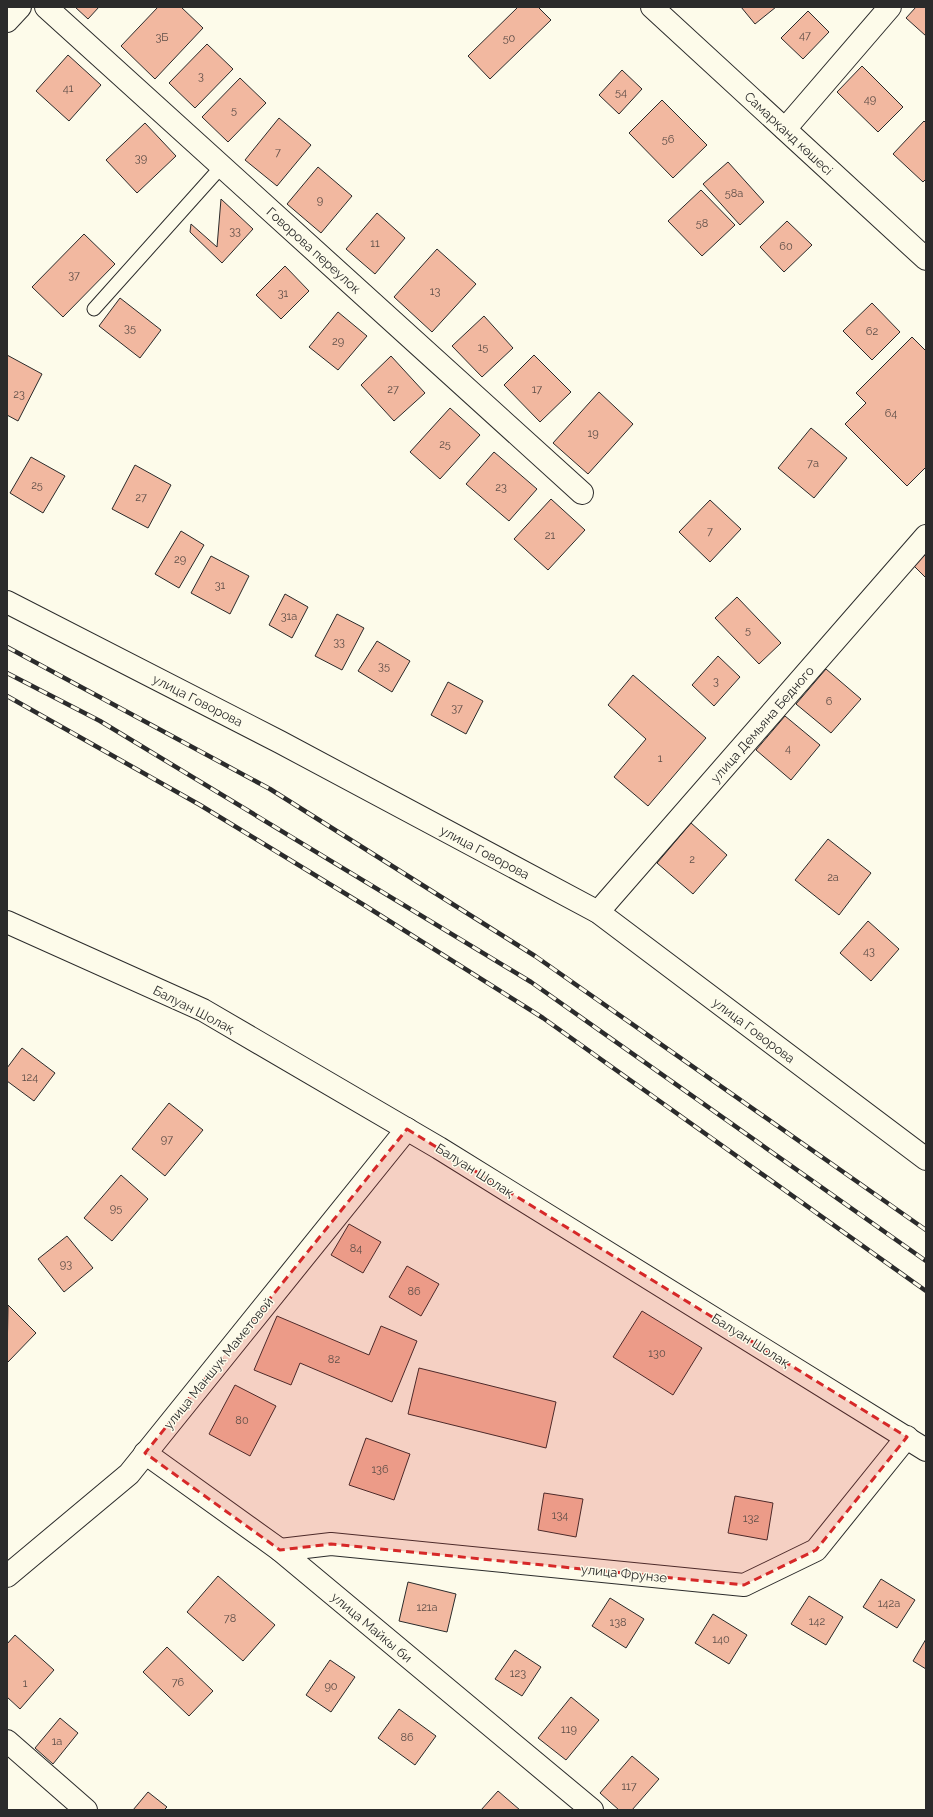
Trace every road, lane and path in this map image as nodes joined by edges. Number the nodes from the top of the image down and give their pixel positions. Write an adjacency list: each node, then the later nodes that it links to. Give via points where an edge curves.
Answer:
1 (20, 7): 5 (street)
2 (46, 7): 7 (street, Говорова переулок)
3 (652, 7): 6 (street, Самарқанд көшесі)
4 (890, 7): 6 (street)
5 (7, 21)
6 (786, 129): 8 (street, Самарқанд көшесі)
7 (222, 166): 9 (lane); 10 (street, Говорова переулок)
8 (926, 259)
9 (94, 309)
10 (582, 493)
11 (926, 536): 13 (street, улица Демьяна Бедного)
12 (7, 602): 13 (street, улица Говорова, via 273,739)
13 (598, 912): 16 (street, улица Говорова)
14 (7, 922): 15 (street, Балуан Шолақ, via 203,1010)
15 (407, 1129): 17 (street, Балуан Шолақ); 19 (street, улица Маншук Маметовой)
16 (926, 1159)
17 (907, 1437): 18 (street, Балуан Шолақ); 20 (street, улица Фрунзе, via 816,1550 744,1585 331,1544)
18 (926, 1450)
19 (145, 1453): 20 (street, улица Майкы би); 21 (street, улица Маншук Маметовой, via 129,1474)
20 (280, 1550): 24 (street, улица Майкы би)
21 (7, 1576)
22 (7, 1740): 23 (street)
23 (86, 1810)
24 (592, 1810)

